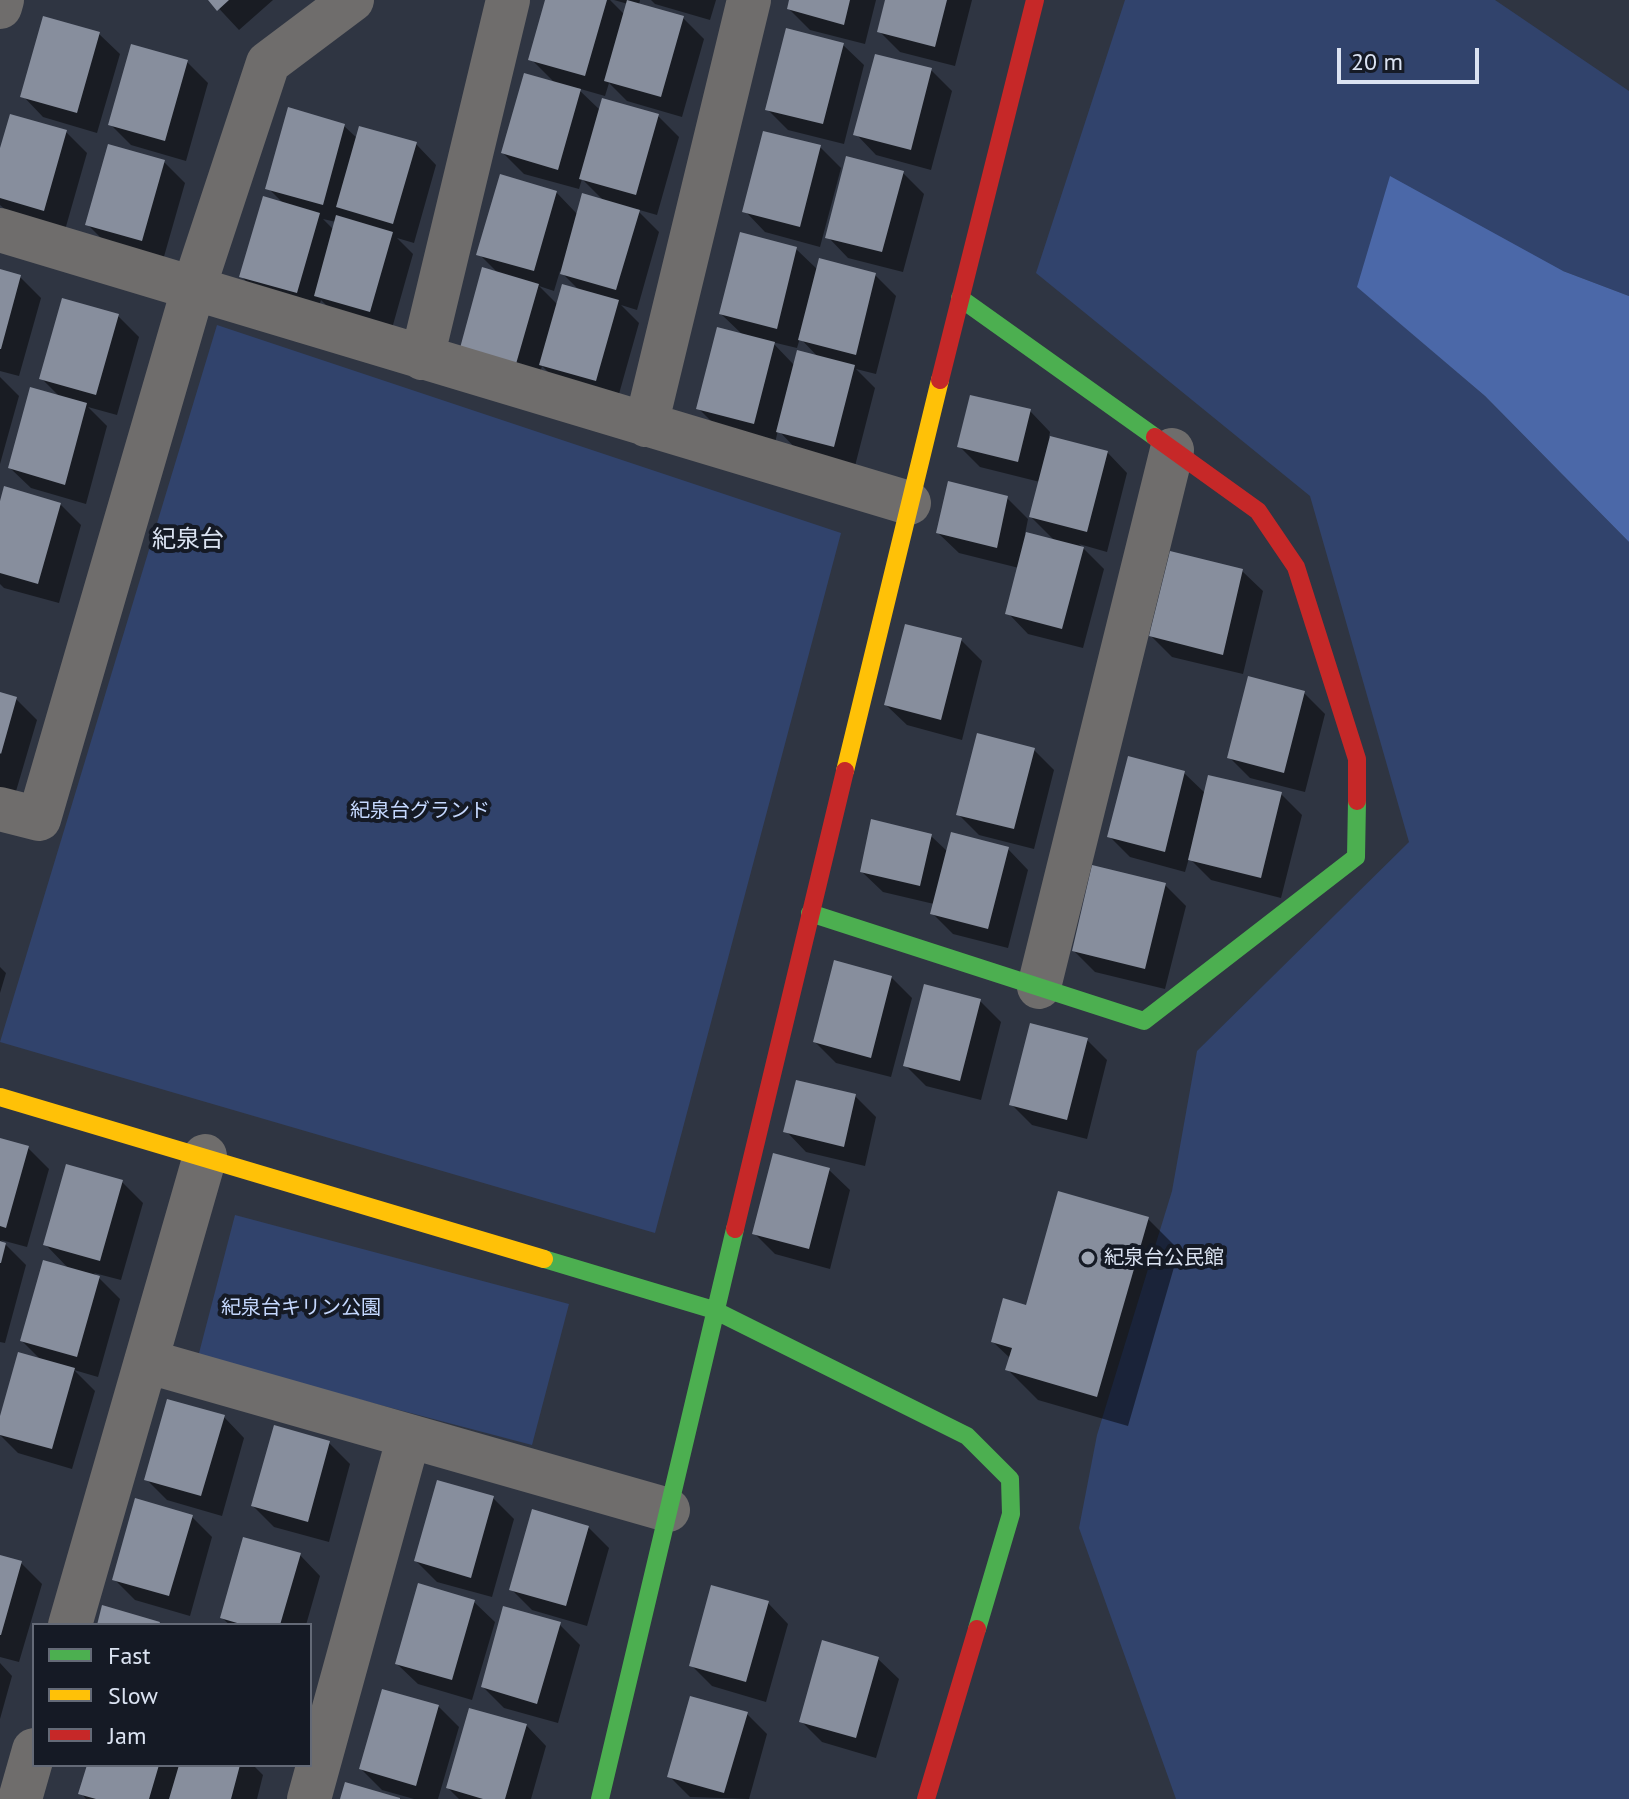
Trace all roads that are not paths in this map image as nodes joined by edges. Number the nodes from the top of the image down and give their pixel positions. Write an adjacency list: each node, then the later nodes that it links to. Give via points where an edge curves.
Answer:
1 (2, 0): 6 (street)
2 (352, 0): 8 (street, via 268,63)
3 (508, 0): 10 (street)
4 (749, 0): 11 (street)
5 (1035, 0): 9 (street)
6 (0, 7)
7 (0, 230): 8 (street)
8 (193, 290): 10 (street); 14 (street, via 39,819)
9 (960, 298): 12 (street); 13 (street)
10 (422, 358): 11 (street)
11 (646, 425): 13 (street)
12 (1172, 450): 16 (street); 16 (street, via 1258,511 1296,567 1357,759 1356,857 1144,1021)
13 (909, 503): 15 (street)
14 (0, 809)
15 (810, 913): 16 (street); 19 (street)
16 (1039, 987)
17 (0, 1097): 18 (street)
18 (205, 1156): 19 (street); 20 (street)
19 (714, 1310): 22 (street); 28 (street, via 967,1436 1010,1479 1011,1514)
20 (146, 1361): 21 (street); 23 (street)
21 (409, 1436): 22 (street); 26 (street)
22 (668, 1510): 27 (street)
23 (71, 1623)
24 (32, 1757): 25 (street)
25 (20, 1799)
26 (309, 1799)
27 (600, 1799)
28 (926, 1799)

